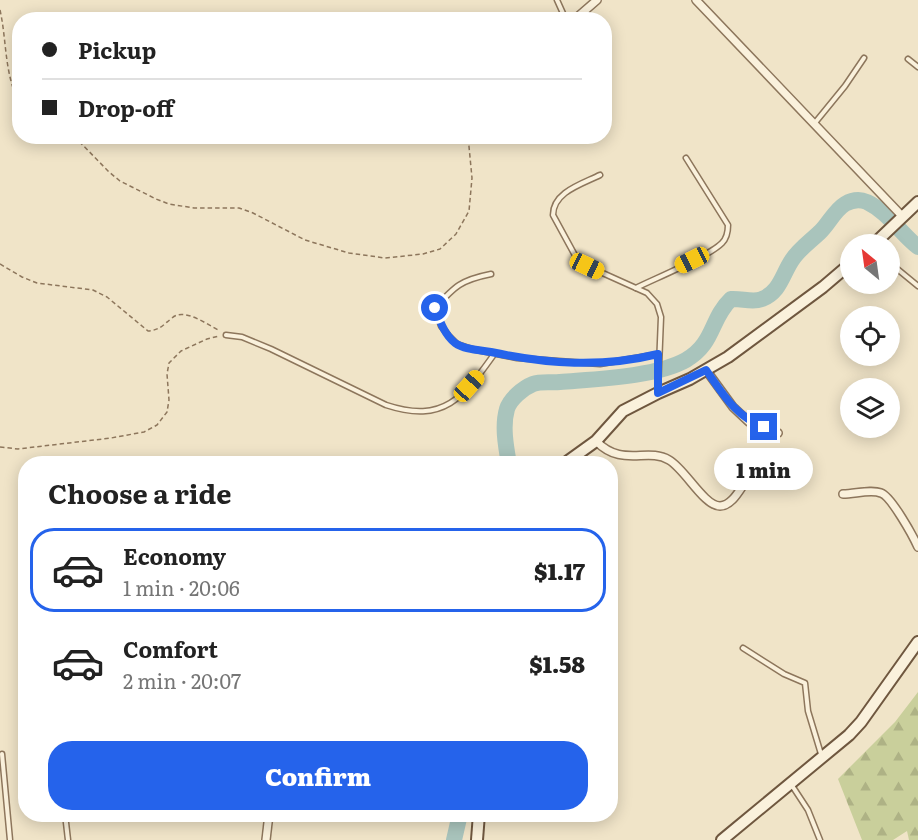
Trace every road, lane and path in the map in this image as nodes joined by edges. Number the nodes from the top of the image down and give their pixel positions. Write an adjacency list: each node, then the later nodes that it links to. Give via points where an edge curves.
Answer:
1 (597, 0): 4 (street)
2 (696, 0): 9 (street)
3 (0, 10): 8 (path)
4 (583, 12)
5 (864, 58): 9 (lane)
6 (908, 59): 7 (lane)
7 (918, 67)
8 (12, 87)
9 (814, 124): 15 (street)
10 (82, 144): 11 (path, via 114,176 169,204 238,208 305,240 384,258 440,249 456,234 469,211 472,178)
11 (469, 144)
12 (686, 158): 22 (lane, via 728,225 726,237 711,251)
13 (600, 175): 22 (lane, via 559,197 553,215 577,259)
14 (918, 202): 15 (street)
15 (901, 219): 16 (street)
16 (885, 234)
17 (0, 264): 23 (path, via 37,283 93,290 148,331 158,330 180,314)
18 (900, 271): 21 (lane)
19 (840, 272): 26 (street, via 769,328)
20 (491, 274): 24 (lane, via 453,288 435,308 441,326 457,344)
21 (918, 286)
22 (635, 288): 25 (lane, via 647,293 657,304 661,317)
23 (226, 335): 24 (lane, via 271,348 404,411 442,409 454,402); 30 (path, via 181,351 170,363 167,412 157,425 144,432 18,449)
24 (495, 353): 25 (lane, via 600,364)
25 (658, 354): 27 (lane)
26 (706, 370): 27 (street); 28 (street, via 749,422)
27 (658, 393): 29 (street, via 623,411)
28 (778, 433)
29 (596, 441): 31 (street); 32 (street, via 615,454 670,460 717,506 731,501)
30 (0, 447)
31 (575, 456)
32 (746, 481)
33 (843, 495): 34 (street, via 874,492 887,496)
34 (918, 547)
35 (918, 642): 38 (street, via 861,722)
36 (743, 648): 38 (lane, via 805,683 808,711)
37 (2, 754): 43 (lane)
38 (822, 758): 39 (street)
39 (790, 784): 47 (street); 48 (lane, via 808,810)
40 (66, 822): 44 (lane)
41 (268, 822): 45 (street)
42 (478, 822): 46 (street)
43 (10, 840)
44 (69, 840)
45 (266, 840)
46 (477, 840)
47 (722, 840)
48 (820, 840)

